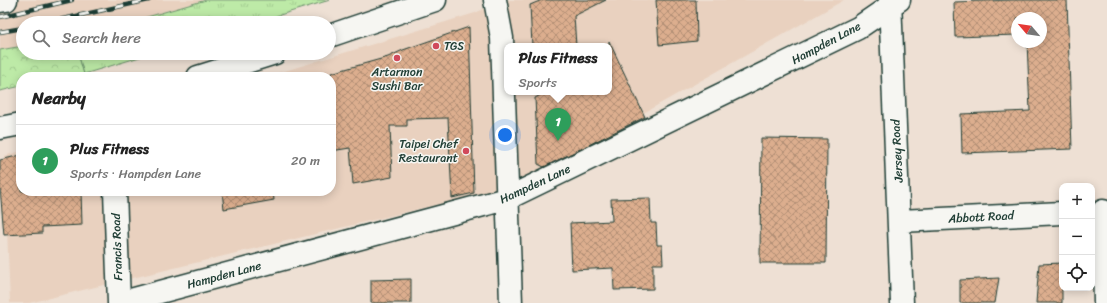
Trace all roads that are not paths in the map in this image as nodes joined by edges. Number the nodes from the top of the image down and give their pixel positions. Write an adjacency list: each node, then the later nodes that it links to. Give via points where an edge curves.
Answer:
1 (6, 0): 4 (street)
2 (435, 0): 6 (street)
3 (495, 0): 12 (street, via 502,38)
4 (0, 1)
5 (894, 2): 12 (street, Hampden Lane, via 858,28); 15 (street, Jersey Road)
6 (336, 34)
7 (253, 60): 8 (street)
8 (214, 72)
9 (16, 125): 10 (street)
10 (0, 128)
11 (115, 196): 16 (street, Francis Road)
12 (506, 199): 16 (street, Hampden Lane); 17 (street)
13 (1101, 211): 19 (street)
14 (1059, 213): 15 (street, Abbott Road)
15 (900, 221): 18 (street, Jersey Road)
16 (119, 303)
17 (511, 303)
18 (902, 303)
19 (1105, 303)

